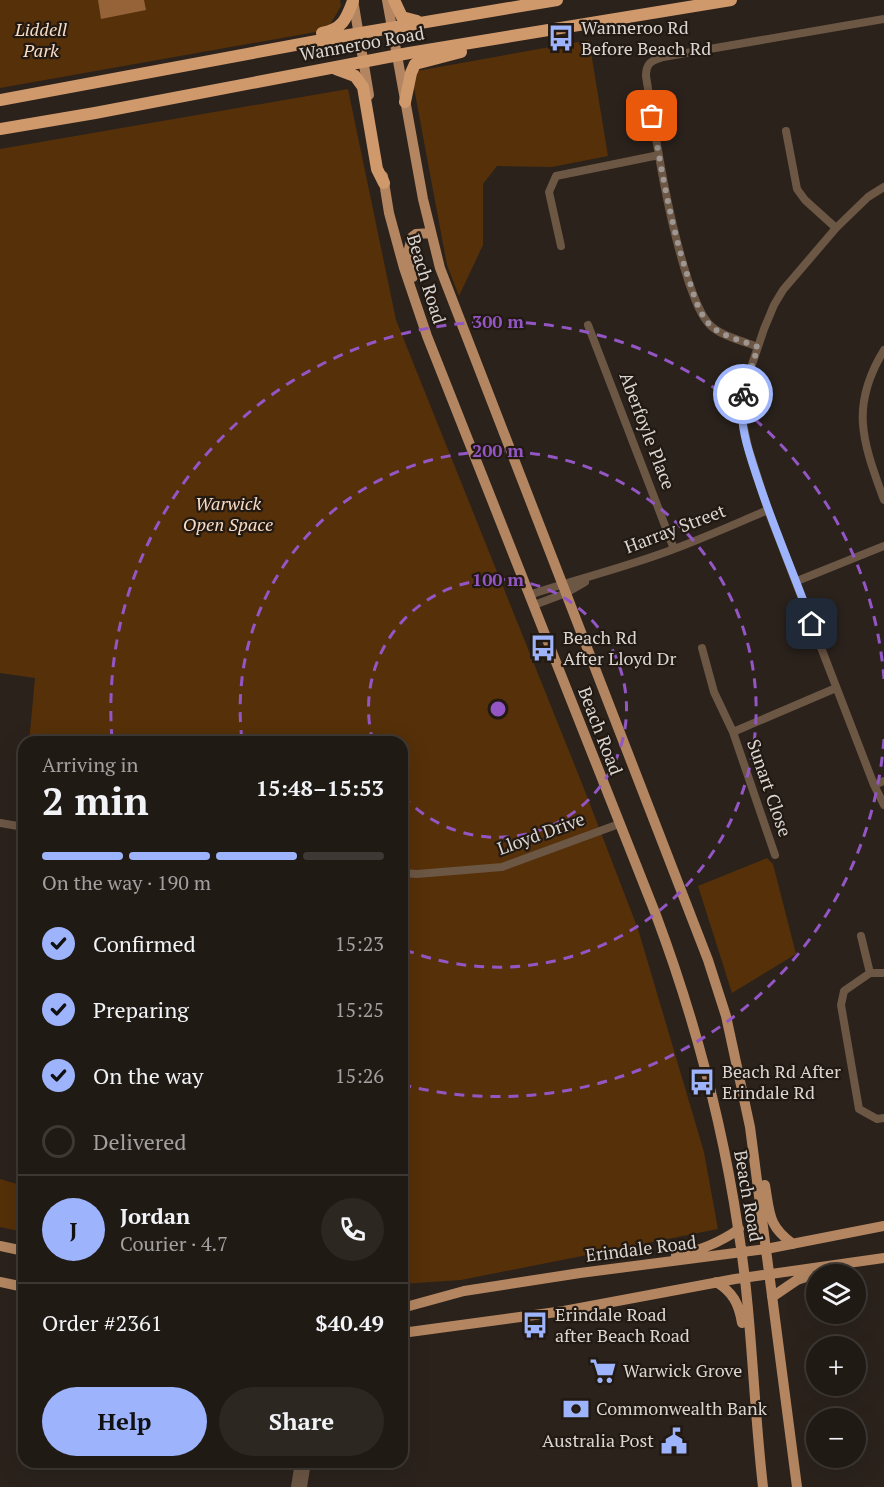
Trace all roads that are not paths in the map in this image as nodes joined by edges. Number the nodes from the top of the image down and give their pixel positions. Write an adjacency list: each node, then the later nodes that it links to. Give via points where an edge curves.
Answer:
1 (387, 0): 8 (main road, Beach Road)
2 (394, 0): 7 (highway, via 402,17)
3 (557, 0): 7 (highway, Wanneroo Road)
4 (731, 0): 10 (highway, Wanneroo Road)
5 (353, 1): 9 (main road, Beach Road); 13 (highway, via 336,30 226,53)
6 (884, 19): 19 (street, via 650,62 646,76)
7 (424, 22): 8 (highway, Wanneroo Road)
8 (392, 27): 9 (highway, Wanneroo Road); 11 (main road, Beach Road)
9 (359, 33): 12 (main road, Beach Road); 13 (highway, Wanneroo Road)
10 (513, 35): 11 (highway, Wanneroo Road); 16 (highway, via 415,64)
11 (397, 56): 12 (highway, Wanneroo Road); 16 (main road, Beach Road)
12 (363, 62): 14 (highway, Wanneroo Road); 20 (main road, Beach Road)
13 (196, 64): 15 (highway, Wanneroo Road)
14 (332, 68): 17 (highway, Wanneroo Road); 20 (highway, via 355,76 363,87 377,169)
15 (0, 100)
16 (405, 102): 23 (main road, Beach Road)
17 (0, 129)
18 (786, 131): 22 (street, via 797,189)
19 (659, 155): 24 (street, via 556,176 549,192); 27 (street, via 680,253 700,309 716,330)
20 (384, 183): 25 (main road, Beach Road)
21 (884, 188): 22 (street, via 868,196)
22 (836, 228): 27 (street, via 783,290)
23 (431, 233): 25 (main road, via 416,234 410,242); 35 (main road, Beach Road, via 444,278)
24 (561, 246)
25 (416, 304): 36 (main road, Beach Road)
26 (588, 325): 33 (street, Aberfoyle Place)
27 (758, 347): 31 (street, via 740,409 747,447)
28 (884, 350): 29 (street, via 871,373 862,412 867,452)
29 (882, 489): 30 (street)
30 (884, 500)
31 (768, 510): 33 (street, Harray Street); 34 (street)
32 (884, 546): 34 (street)
33 (674, 549): 35 (street, Harray Street)
34 (796, 581): 38 (street)
35 (564, 588): 36 (street, Harray Street); 52 (main road, Beach Road, via 708,960 726,1016)
36 (531, 600): 44 (main road, Beach Road)
37 (702, 648): 39 (street, Sunart Close, via 714,692)
38 (836, 688): 39 (street, Sunart Close); 41 (street)
39 (733, 732): 46 (street, Sunart Close)
40 (884, 781): 41 (street)
41 (874, 785): 42 (street)
42 (884, 805)
43 (0, 823): 45 (street)
44 (619, 824): 47 (street, Lloyd Drive, via 502,867); 54 (main road, Beach Road, via 692,1020 724,1148)
45 (18, 825)
46 (774, 855)
47 (408, 873)
48 (861, 936): 49 (street)
49 (870, 973): 50 (street); 51 (street, via 844,991 841,1005 859,1109 877,1119)
50 (884, 973)
51 (884, 1118)
52 (754, 1155): 55 (main road, via 771,1219 779,1234); 57 (main road, Beach Road)
53 (884, 1226): 55 (main road, Erindale Road)
54 (739, 1229): 59 (main road, Beach Road); 61 (main road, via 725,1239 686,1253 635,1260)
55 (793, 1244): 57 (main road, Erindale Road)
56 (0, 1246): 58 (main road)
57 (766, 1249): 59 (main road, Erindale Road); 62 (main road, Beach Road)
58 (18, 1250)
59 (741, 1253): 61 (main road, Erindale Road); 63 (main road, Beach Road)
60 (880, 1258): 62 (main road); 67 (main road, via 853,1267 820,1271 797,1280)
61 (612, 1270): 68 (main road, Erindale Road, via 464,1291)
62 (769, 1273): 63 (main road); 67 (main road, Beach Road)
63 (744, 1277): 65 (main road); 70 (main road, Beach Road)
64 (0, 1282): 66 (main road)
65 (716, 1282): 69 (main road, via 564,1311); 70 (main road, via 726,1288 740,1307)
66 (18, 1286)
67 (772, 1297): 76 (main road, Beach Road)
68 (408, 1306)
69 (408, 1332)
70 (753, 1373): 75 (main road, Beach Road)
71 (298, 1468): 73 (street)
72 (306, 1468): 74 (street)
73 (295, 1487)
74 (303, 1487)
75 (763, 1487)
76 (796, 1487)

